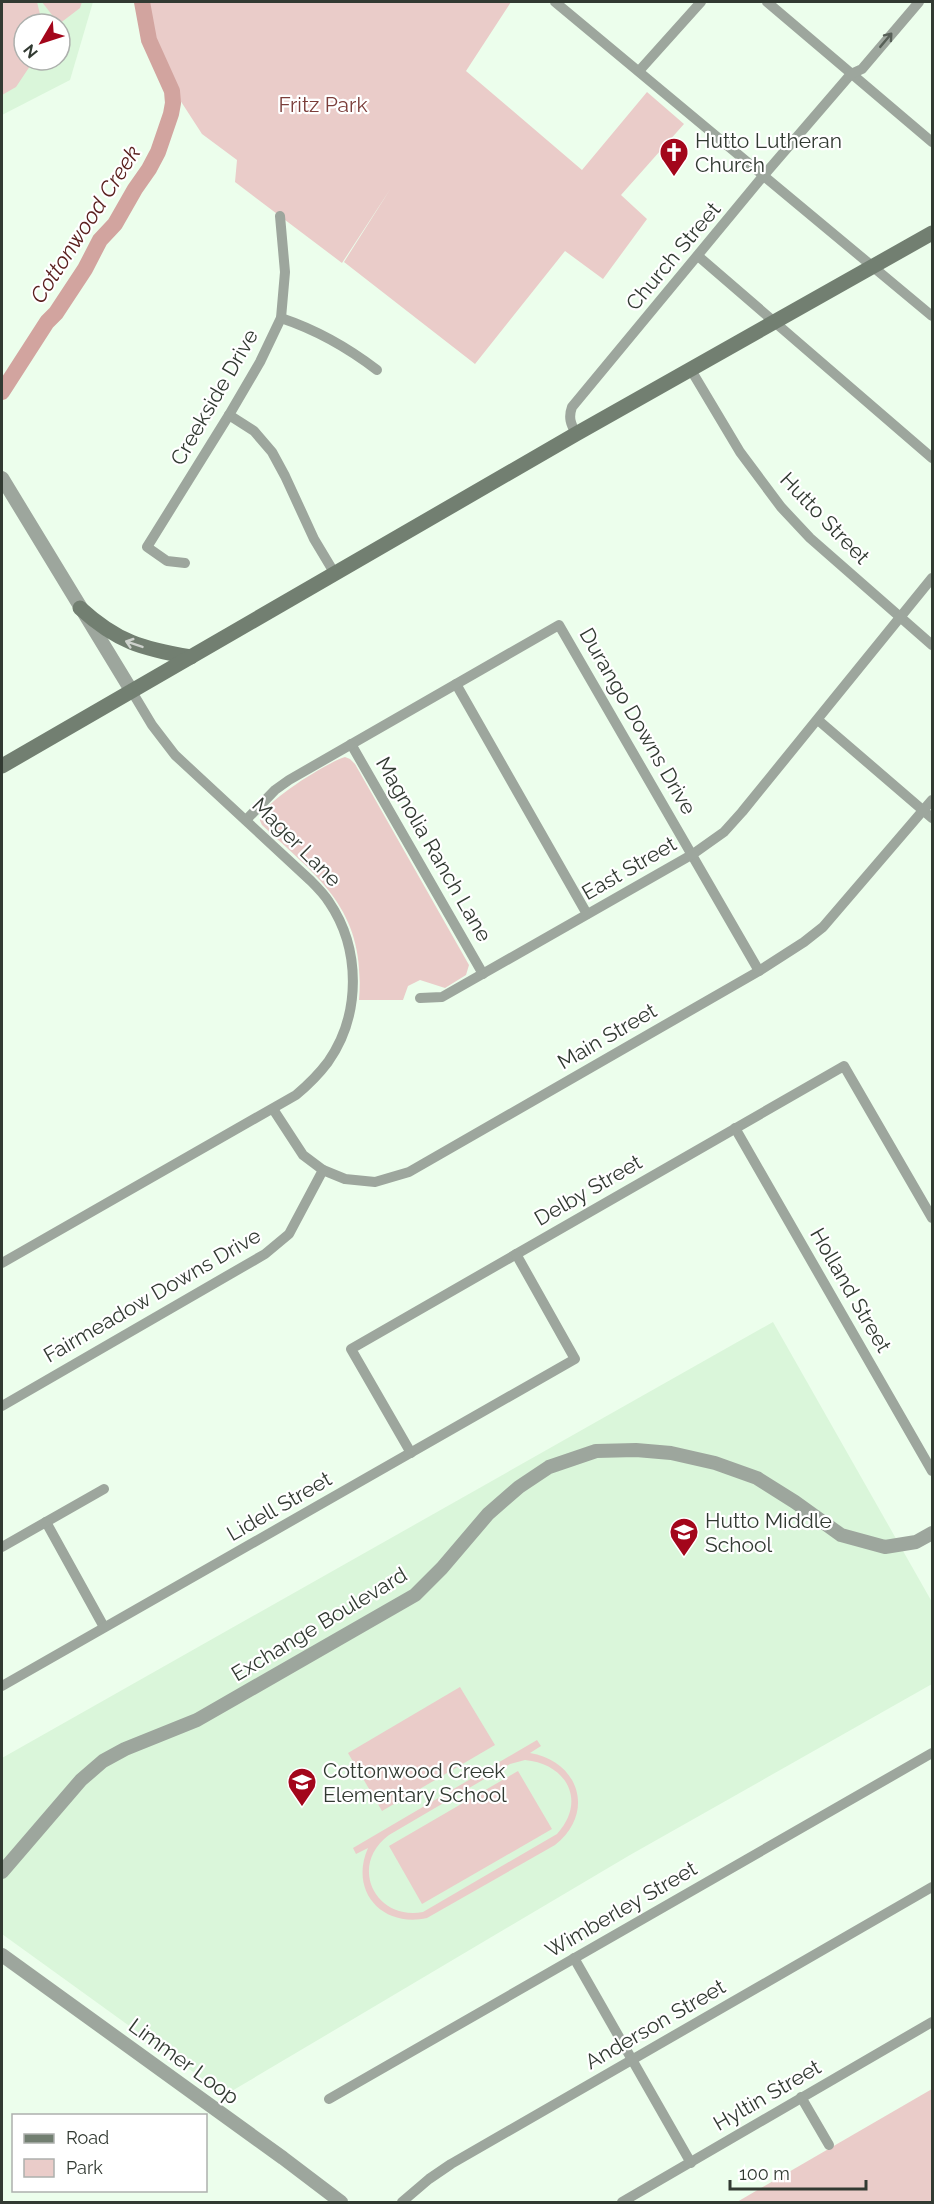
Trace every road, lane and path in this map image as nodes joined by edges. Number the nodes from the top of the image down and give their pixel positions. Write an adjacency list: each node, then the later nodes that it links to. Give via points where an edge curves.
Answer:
1 (555, 2): 5 (street)
2 (702, 2): 5 (street)
3 (767, 2): 6 (street)
4 (919, 2): 6 (street, Church Street, one-way to 4, via 862,69)
5 (639, 71): 8 (street)
6 (851, 74): 7 (street); 8 (street, Church Street)
7 (933, 142)
8 (764, 175): 11 (street, Church Street); 12 (street)
9 (280, 216): 14 (street, Creekside Drive, via 285,272)
10 (933, 233): 12 (main road)
11 (698, 256): 15 (street); 19 (street, Church Street, via 572,407 570,423)
12 (874, 266): 13 (street); 15 (main road)
13 (933, 316)
14 (281, 318): 16 (street, via 347,347); 18 (street, Creekside Drive)
15 (776, 322): 17 (main road); 20 (street)
16 (377, 369)
17 (691, 370): 19 (main road); 26 (street, Hutto Street, via 740,452 781,507)
18 (229, 415): 22 (street, Creekside Drive, via 147,547 167,561); 23 (street, via 254,431 272,452)
19 (576, 434): 23 (main road)
20 (933, 458)
21 (2, 478): 25 (street, Mager Lane)
22 (184, 563)
23 (335, 574): 28 (main road)
24 (933, 578): 26 (street, East Street)
25 (80, 609): 28 (main road, one-way to 25, via 122,639); 30 (street, Mager Lane)
26 (900, 618): 27 (street, Hutto Street); 31 (street, East Street)
27 (933, 645)
28 (191, 657): 30 (main road)
29 (456, 684): 32 (street, Durango Downs Drive); 38 (street, Durango Downs Drive, via 559,625); 39 (street)
30 (131, 690): 33 (main road); 37 (street, Mager Lane, via 169,748)
31 (818, 720): 35 (street); 38 (street, East Street, via 724,832)
32 (351, 744): 37 (street, Durango Downs Drive, via 275,790); 41 (street, Magnolia Ranch Lane)
33 (2, 766)
34 (933, 800): 35 (street, Main Street)
35 (923, 811): 36 (street); 40 (street, Main Street, via 823,927)
36 (933, 818)
37 (246, 820): 43 (street, Mager Lane, via 329,902 350,952 354,977 342,1037 328,1060 314,1079)
38 (693, 854): 39 (street, East Street); 40 (street, Durango Downs Drive)
39 (587, 914): 41 (street, East Street)
40 (759, 970): 45 (street, Main Street, via 409,1172 375,1182 345,1179)
41 (483, 974): 42 (street, East Street, via 442,997)
42 (420, 998)
43 (273, 1109): 45 (street, Main Street, via 303,1155); 48 (street, Mager Lane)
44 (735, 1128): 46 (street, Delby Street, via 844,1066); 47 (street, Delby Street); 51 (street, Holland Street)
45 (322, 1170): 49 (street, Fairmeadow Downs Drive, via 289,1234 265,1254)
46 (933, 1218)
47 (516, 1254): 50 (street, Lidell Street, via 575,1359); 50 (street, Delby Street, via 351,1349)
48 (2, 1263)
49 (2, 1406)
50 (411, 1453): 56 (street, Lidell Street)
51 (933, 1471)
52 (104, 1488): 53 (street)
53 (46, 1522): 55 (street); 56 (street)
54 (933, 1533): 59 (street, Exchange Boulevard, via 916,1542 885,1547 860,1541 841,1534 757,1478 715,1463 671,1454 596,1451 549,1467 488,1514 415,1595 196,1720 103,1761 81,1780)
55 (2, 1547)
56 (104, 1627): 57 (street, Lidell Street)
57 (2, 1686)
58 (933, 1752): 62 (street, Wimberley Street)
59 (2, 1872)
60 (933, 1887): 64 (street, Anderson Street)
61 (2, 1955): 69 (street, Limmer Loop)
62 (574, 1958): 64 (street); 66 (street, Wimberley Street)
63 (933, 2022): 65 (street, Hyltin Street)
64 (632, 2060): 68 (street); 70 (street, Anderson Street, via 451,2164)
65 (801, 2097): 67 (street); 68 (street, Hyltin Street)
66 (329, 2099)
67 (829, 2145)
68 (691, 2163): 71 (street, Hyltin Street)
69 (341, 2202)
70 (402, 2202)
71 (622, 2202)

